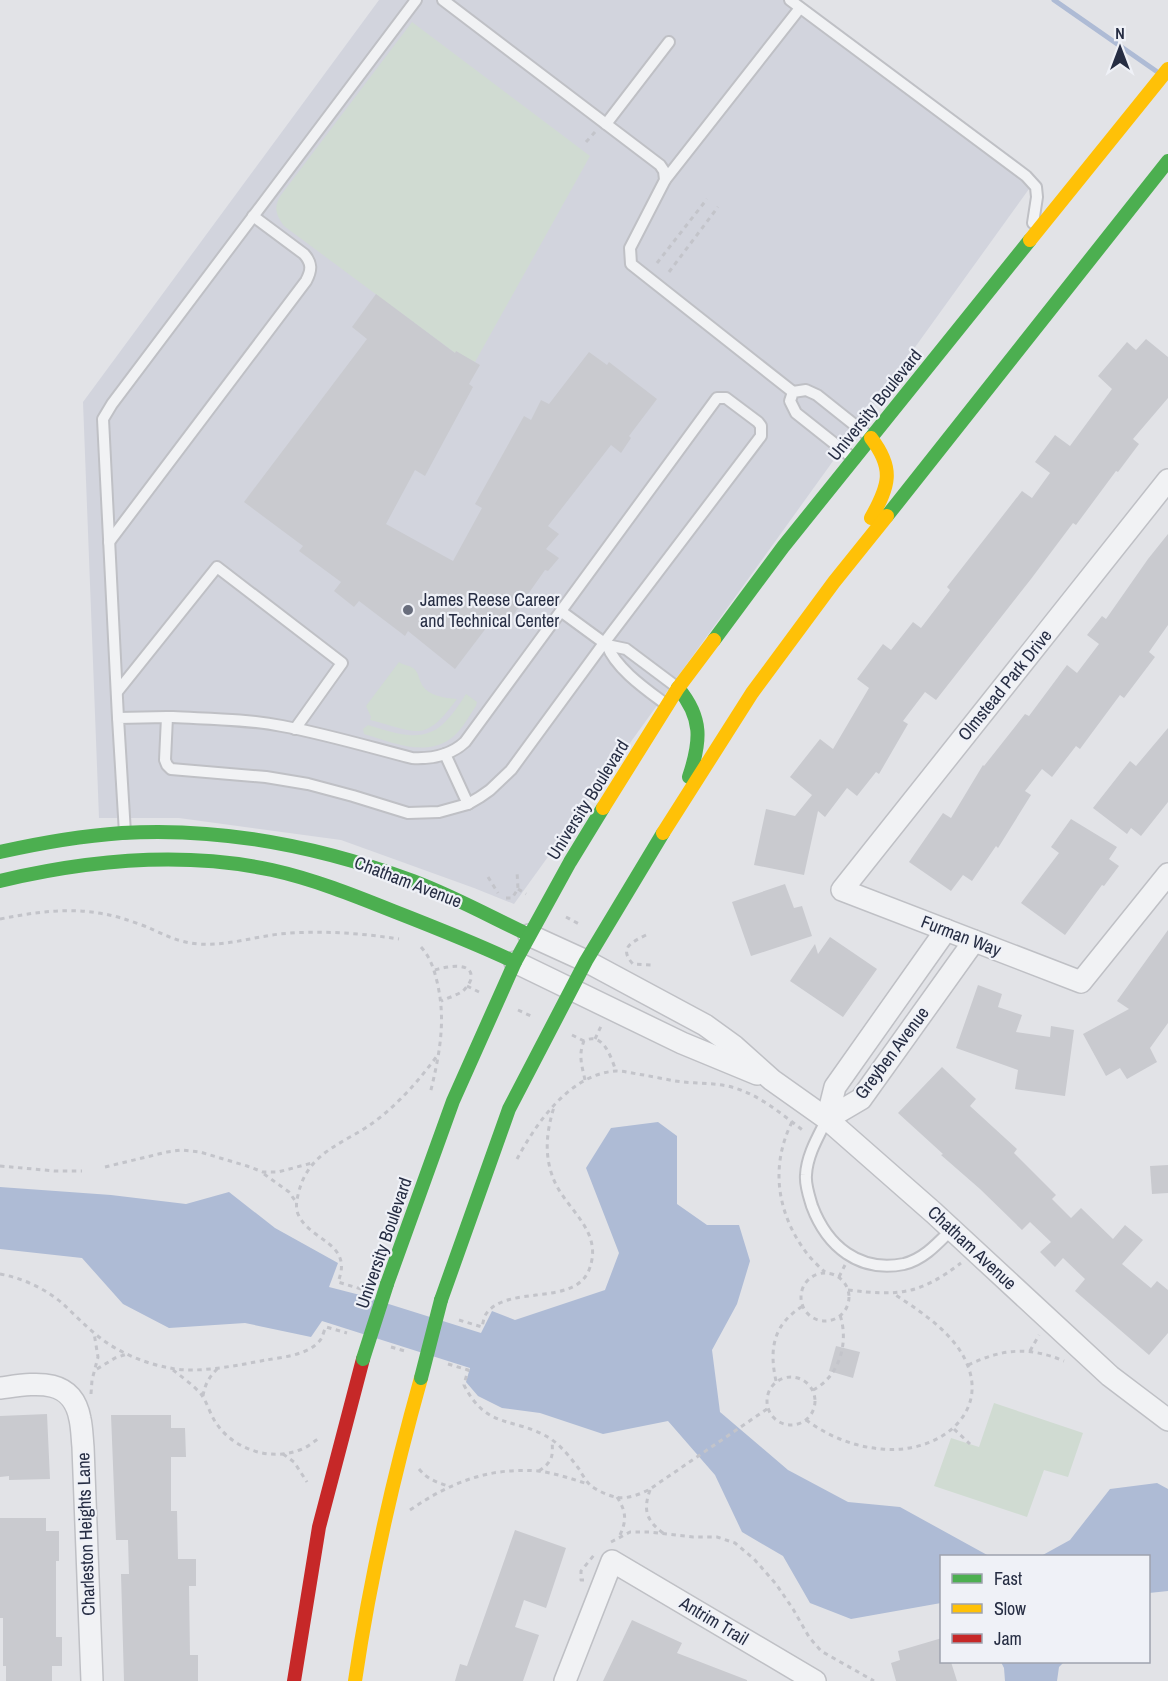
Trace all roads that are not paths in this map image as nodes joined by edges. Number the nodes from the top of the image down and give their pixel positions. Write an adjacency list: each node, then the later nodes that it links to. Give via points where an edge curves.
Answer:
1 (416, 0): 10 (lane)
2 (443, 0): 7 (lane)
3 (790, 0): 4 (lane)
4 (800, 8): 9 (lane); 11 (lane, via 1026,176 1036,187 1037,197)
5 (669, 42): 7 (lane)
6 (1168, 69): 11 (main road, University Boulevard)
7 (606, 124): 9 (lane, via 660,165)
8 (1168, 162): 17 (main road)
9 (665, 180): 12 (lane, via 630,248 631,264)
10 (253, 216): 16 (lane, via 103,418); 16 (lane, via 309,259 310,273)
11 (1030, 241): 13 (main road, University Boulevard)
12 (793, 392): 13 (lane, via 806,390 817,395); 14 (lane, via 790,401 796,413)
13 (871, 438): 14 (main road, University Boulevard); 17 (main road, via 885,460 884,495)
14 (854, 460): 20 (main road, University Boulevard)
15 (1168, 480): 33 (street, Olmstead Park Drive)
16 (109, 542): 21 (lane)
17 (834, 582): 28 (main road, via 752,693)
18 (562, 612): 19 (lane); 19 (lane, via 717,398 726,398 758,422 761,436); 26 (lane, via 465,742)
19 (606, 644): 20 (lane, via 626,649); 22 (lane, via 612,656); 27 (lane, via 511,770)
20 (678, 688): 22 (main road, University Boulevard); 28 (main road, via 694,709 699,731 696,756)
21 (117, 692): 24 (lane); 25 (lane, via 217,567 342,663)
22 (668, 705): 35 (main road, University Boulevard)
23 (167, 717): 24 (lane); 25 (lane, via 254,722); 27 (lane, via 165,760 171,769 308,784 408,813 439,812)
24 (118, 718): 29 (lane)
25 (295, 729): 26 (lane, via 412,758)
26 (445, 754): 27 (lane)
27 (468, 804)
28 (680, 804): 37 (main road)
29 (126, 847): 30 (main road, Chatham Avenue, via 80,837); 32 (main road, Chatham Avenue); 35 (main road, Chatham Avenue, via 192,834 241,837 342,857 445,894); 38 (main road, Chatham Avenue, via 173,860 254,867 309,880)
30 (0, 852)
31 (1168, 874): 36 (street, Furman Way, via 1081,982)
32 (0, 881)
33 (842, 890): 34 (street, Furman Way)
34 (946, 930): 36 (street, Furman Way); 41 (street, Greyben Avenue, via 835,1086)
35 (529, 935): 37 (street, Chatham Avenue); 38 (main road, University Boulevard)
36 (974, 941): 41 (street, Greyben Avenue, via 861,1099)
37 (586, 961): 39 (main road); 40 (street, Chatham Avenue, via 705,1025)
38 (515, 962): 39 (street, Chatham Avenue); 46 (main road, University Boulevard, bridge, via 453,1101 363,1359 319,1527)
39 (571, 990): 40 (street, Chatham Avenue, via 682,1043); 47 (main road, bridge, via 509,1110 441,1300 389,1496)
40 (772, 1080): 41 (street, Chatham Avenue)
41 (827, 1119): 42 (street, Chatham Avenue); 42 (lane, via 809,1157 806,1176 816,1218 839,1248 862,1262 904,1263 920,1258)
42 (952, 1229): 44 (street, Chatham Avenue, via 1110,1376)
43 (0, 1388): 45 (street, Charleston Heights Lane, via 52,1385 77,1408)
44 (1168, 1420)
45 (92, 1681)
46 (294, 1681)
47 (355, 1681)
48 (565, 1681): 49 (street, Antrim Trail, via 604,1582 605,1553)
49 (815, 1681)

